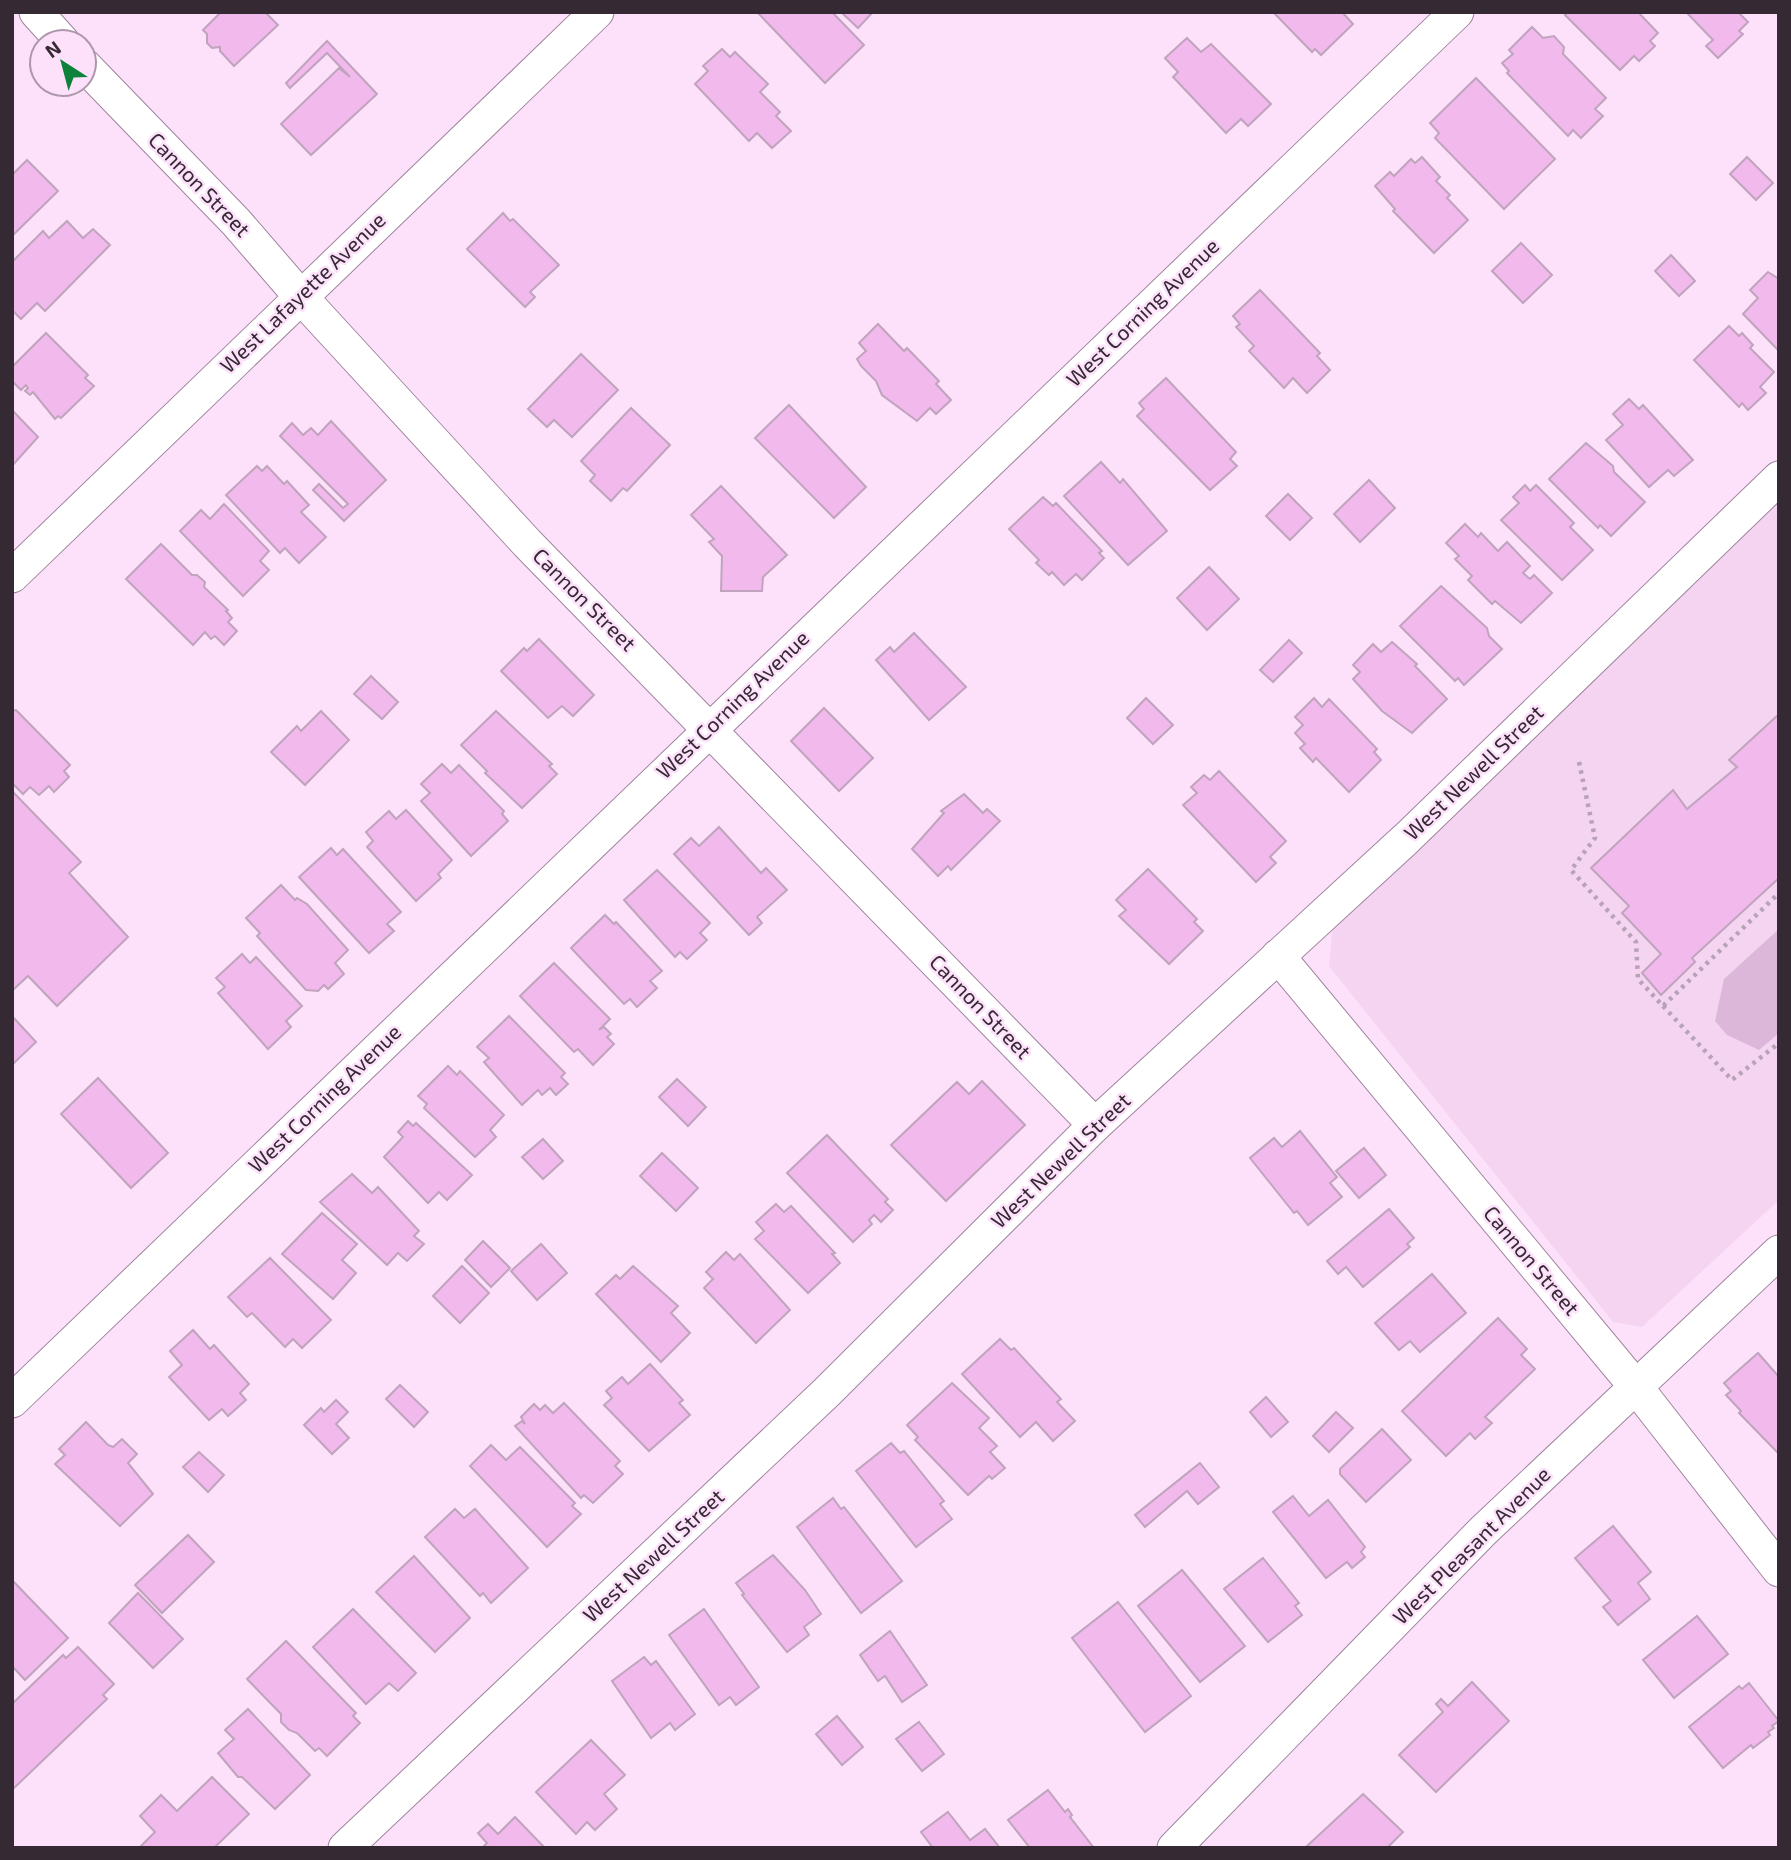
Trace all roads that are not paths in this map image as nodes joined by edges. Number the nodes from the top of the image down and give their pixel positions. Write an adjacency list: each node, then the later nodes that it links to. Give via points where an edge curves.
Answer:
1 (36, 12): 4 (street)
2 (597, 12): 6 (street, West Lafayette Avenue)
3 (1457, 12): 9 (street, West Corning Avenue)
4 (50, 28)
5 (98, 79): 6 (street, Cannon Street, via 236,222)
6 (300, 296): 8 (street, West Lafayette Avenue); 9 (street, Cannon Street, via 527,542)
7 (1779, 478): 10 (street, West Newell Street, via 1407,838)
8 (12, 576)
9 (710, 728): 11 (street, Cannon Street); 14 (street, West Corning Avenue)
10 (1278, 956): 11 (street, West Newell Street); 13 (street, Cannon Street)
11 (1095, 1125): 16 (street, West Newell Street, via 827,1392)
12 (1779, 1252): 13 (street, West Pleasant Avenue)
13 (1636, 1387): 15 (street, Cannon Street); 17 (street, West Pleasant Avenue, via 1483,1531)
14 (12, 1401)
15 (1779, 1570)
16 (345, 1848)
17 (1174, 1848)

